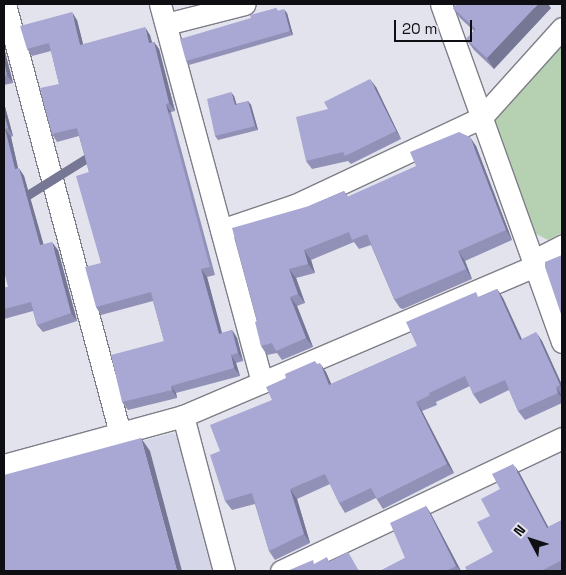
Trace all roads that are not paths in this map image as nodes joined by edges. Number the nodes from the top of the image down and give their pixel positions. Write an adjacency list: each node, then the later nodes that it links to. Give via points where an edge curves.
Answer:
1 (5, 4): 14 (street)
2 (160, 4): 5 (street)
3 (245, 4): 5 (street)
4 (441, 4): 7 (street)
5 (166, 24): 8 (street)
6 (562, 28): 7 (street)
7 (481, 118): 8 (street, via 295,205); 10 (street)
8 (221, 230): 12 (street)
9 (562, 246): 10 (street)
10 (533, 263): 11 (street); 12 (street)
11 (562, 342)
12 (262, 383): 13 (street)
13 (182, 416): 14 (street); 17 (street)
14 (120, 434): 16 (street)
15 (562, 438): 18 (street)
16 (4, 464)
17 (224, 571)
18 (281, 571)

